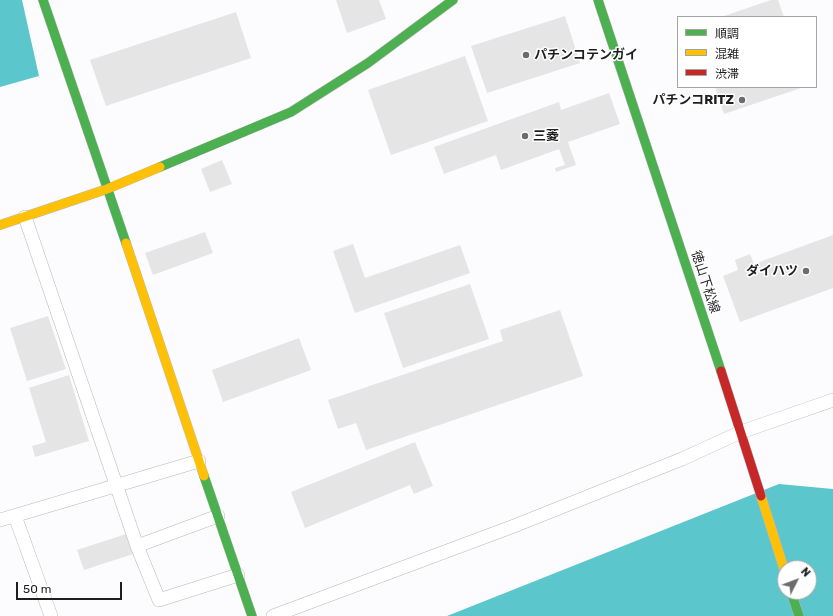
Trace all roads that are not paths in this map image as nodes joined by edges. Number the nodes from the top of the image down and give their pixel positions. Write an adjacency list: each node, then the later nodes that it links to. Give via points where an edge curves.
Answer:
1 (43, 0): 4 (street)
2 (453, 0): 4 (street, via 368,63 291,112)
3 (598, 0): 8 (street, 徳山下松線)
4 (107, 189): 5 (street); 9 (street)
5 (25, 217): 6 (street); 10 (street)
6 (0, 225)
7 (833, 400): 8 (street)
8 (741, 432): 15 (street, 徳山下松線); 20 (street, via 682,459 514,526)
9 (199, 461): 10 (street); 12 (street)
10 (117, 486): 11 (street); 14 (street)
11 (15, 516): 13 (street); 18 (street)
12 (218, 516): 14 (street); 16 (street)
13 (0, 520)
14 (137, 546): 16 (street, via 159,600)
15 (781, 560)
16 (238, 574): 19 (street)
17 (794, 600): 21 (street)
18 (51, 616)
19 (252, 616)
20 (273, 616)
21 (799, 616)

